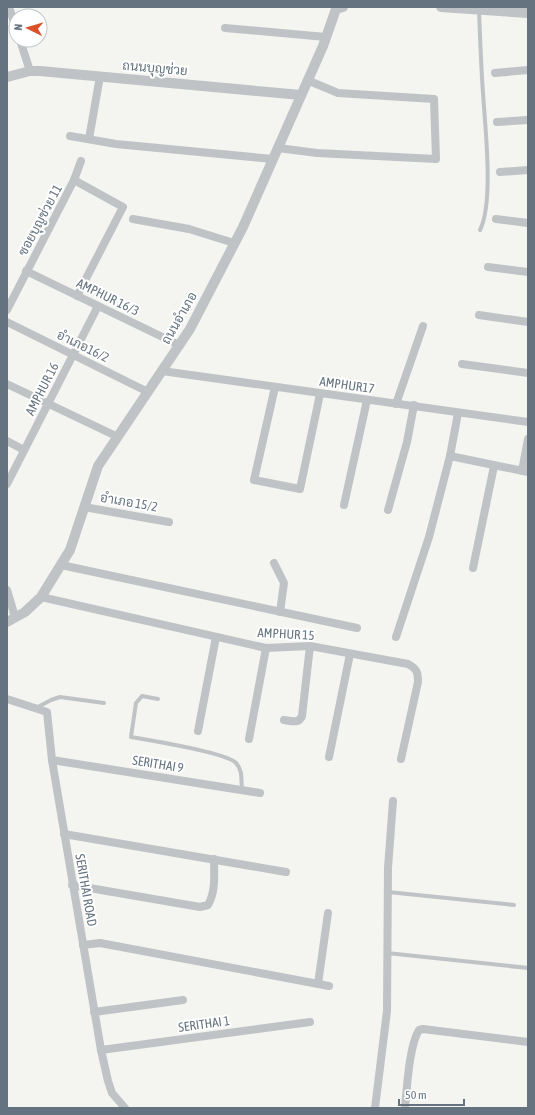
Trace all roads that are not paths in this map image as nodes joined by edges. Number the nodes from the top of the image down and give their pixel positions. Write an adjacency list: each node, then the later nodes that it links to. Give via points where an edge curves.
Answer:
1 (343, 7): 6 (street, ถนนอำเภอ, via 336,9)
2 (441, 7): 3 (street)
3 (479, 9): 4 (street); 28 (lane, via 487,170 486,214)
4 (528, 13)
5 (225, 28): 6 (street)
6 (326, 37): 13 (street, ถนนอำเภอ)
7 (23, 48): 9 (street)
8 (528, 70): 10 (street)
9 (30, 71): 11 (street, ถนนบุญช่วย); 12 (street, ถนนบุญช่วย)
10 (495, 73)
11 (100, 76): 14 (street, ถนนบุญช่วย); 18 (street)
12 (7, 77)
13 (307, 80): 14 (street, ถนนอำเภอ); 19 (street, via 338,94 434,99 436,159 317,153)
14 (301, 94): 19 (street, ถนนอำเภอ)
15 (528, 120): 16 (street)
16 (497, 122)
17 (70, 136): 18 (street)
18 (89, 139): 20 (street, via 116,144)
19 (278, 148): 20 (street, ถนนอำเภอ)
20 (273, 159): 29 (street, ถนนอำเภอ)
21 (81, 162): 24 (street, ซอยบุญช่วย 11)
22 (528, 170): 23 (street)
23 (500, 172)
24 (74, 180): 31 (street, ซอยบุญช่วย 11); 33 (street, via 123,207)
25 (133, 219): 29 (street, via 189,230)
26 (496, 219): 27 (street)
27 (528, 223)
28 (480, 230)
29 (234, 243): 40 (street, ถนนอำเภอ, via 190,329)
30 (488, 267): 32 (street)
31 (26, 271): 33 (street, AMPHUR 16/3); 35 (street, ซอยบุญช่วย 11)
32 (528, 272)
33 (77, 296): 34 (street, AMPHUR 16/3)
34 (98, 306): 40 (street, AMPHUR 16/3); 41 (street, AMPHUR 16)
35 (7, 310)
36 (479, 315): 38 (street)
37 (7, 322): 41 (street, อำเภอ16/2)
38 (528, 322)
39 (423, 326): 51 (street)
40 (179, 345): 43 (street, ถนนอำเภอ)
41 (73, 355): 47 (street, อำเภอ16/2); 50 (street, AMPHUR 16)
42 (462, 364): 44 (street)
43 (162, 371): 46 (street, AMPHUR17); 47 (street, ถนนอำเภอ)
44 (528, 373)
45 (7, 384): 50 (street)
46 (275, 387): 48 (street, AMPHUR17); 48 (street, via 254,480 300,489)
47 (148, 392): 55 (street, ถนนอำเภอ)
48 (320, 394): 49 (street, AMPHUR17)
49 (367, 400): 51 (street, AMPHUR17); 63 (street)
50 (48, 404): 55 (street); 58 (street, AMPHUR 16)
51 (396, 404): 52 (street, AMPHUR17)
52 (414, 405): 53 (street, AMPHUR17); 65 (street)
53 (458, 413): 54 (street, AMPHUR17); 59 (street)
54 (528, 422)
55 (118, 437): 64 (street, ถนนอำเภอ, via 98,466)
56 (528, 439): 61 (street)
57 (7, 441): 58 (street)
58 (24, 450): 62 (street, AMPHUR 16)
59 (450, 456): 60 (street); 76 (street, via 429,537)
60 (494, 466): 61 (street); 69 (street)
61 (525, 471)
62 (7, 484)
63 (344, 505)
64 (84, 507): 66 (street, อำเภอ 15/2); 68 (street, ถนนอำเภอ, via 70,550)
65 (388, 510)
66 (169, 522)
67 (274, 563): 72 (street, via 284,583)
68 (61, 565): 71 (street, ถนนอำเภอ); 72 (street)
69 (473, 568)
70 (7, 590): 73 (street)
71 (41, 597): 73 (street, ถนนอำเภอ, via 25,612); 75 (street, AMPHUR 15)
72 (280, 612): 74 (street)
73 (11, 619)
74 (357, 628)
75 (216, 637): 78 (street, AMPHUR 15); 85 (street)
76 (396, 637)
77 (310, 646): 78 (street, AMPHUR 15); 79 (street, AMPHUR 15); 84 (street, via 302,716 298,722)
78 (266, 648): 86 (street)
79 (350, 654): 87 (street); 88 (street, AMPHUR 15, via 408,664 418,673)
80 (7, 699): 83 (street, SERITHAI ROAD)
81 (158, 699): 90 (lane, via 142,696 136,703 131,737 219,754 236,762 241,771)
82 (104, 703): 83 (lane, via 60,698)
83 (36, 708): 89 (street, SERITHAI ROAD, via 47,712)
84 (284, 720)
85 (198, 732)
86 (249, 739)
87 (329, 757)
88 (401, 759)
89 (52, 760): 90 (street, SERITHAI 9); 93 (street, SERITHAI ROAD)
90 (242, 790): 91 (street, SERITHAI 9)
91 (260, 793)
92 (393, 801): 97 (street)
93 (64, 834): 94 (street); 96 (street, SERITHAI ROAD)
94 (214, 859): 95 (street); 96 (street, via 212,898 208,905 200,907)
95 (286, 872)
96 (72, 885): 100 (street, SERITHAI ROAD)
97 (388, 892): 98 (lane); 101 (street)
98 (514, 905)
99 (328, 913): 103 (street)
100 (83, 944): 103 (street, via 100,943); 106 (street, SERITHAI ROAD)
101 (387, 953): 102 (lane); 111 (street, via 387,1011)
102 (528, 968)
103 (318, 984): 104 (street)
104 (329, 986)
105 (183, 1000): 106 (street)
106 (94, 1012): 109 (street, SERITHAI ROAD)
107 (310, 1022): 109 (street, SERITHAI 1)
108 (528, 1042): 112 (street, via 419,1030 415,1036 409,1069)
109 (102, 1050): 110 (street, SERITHAI ROAD, via 112,1093)
110 (125, 1108)
111 (375, 1108)
112 (405, 1108)

